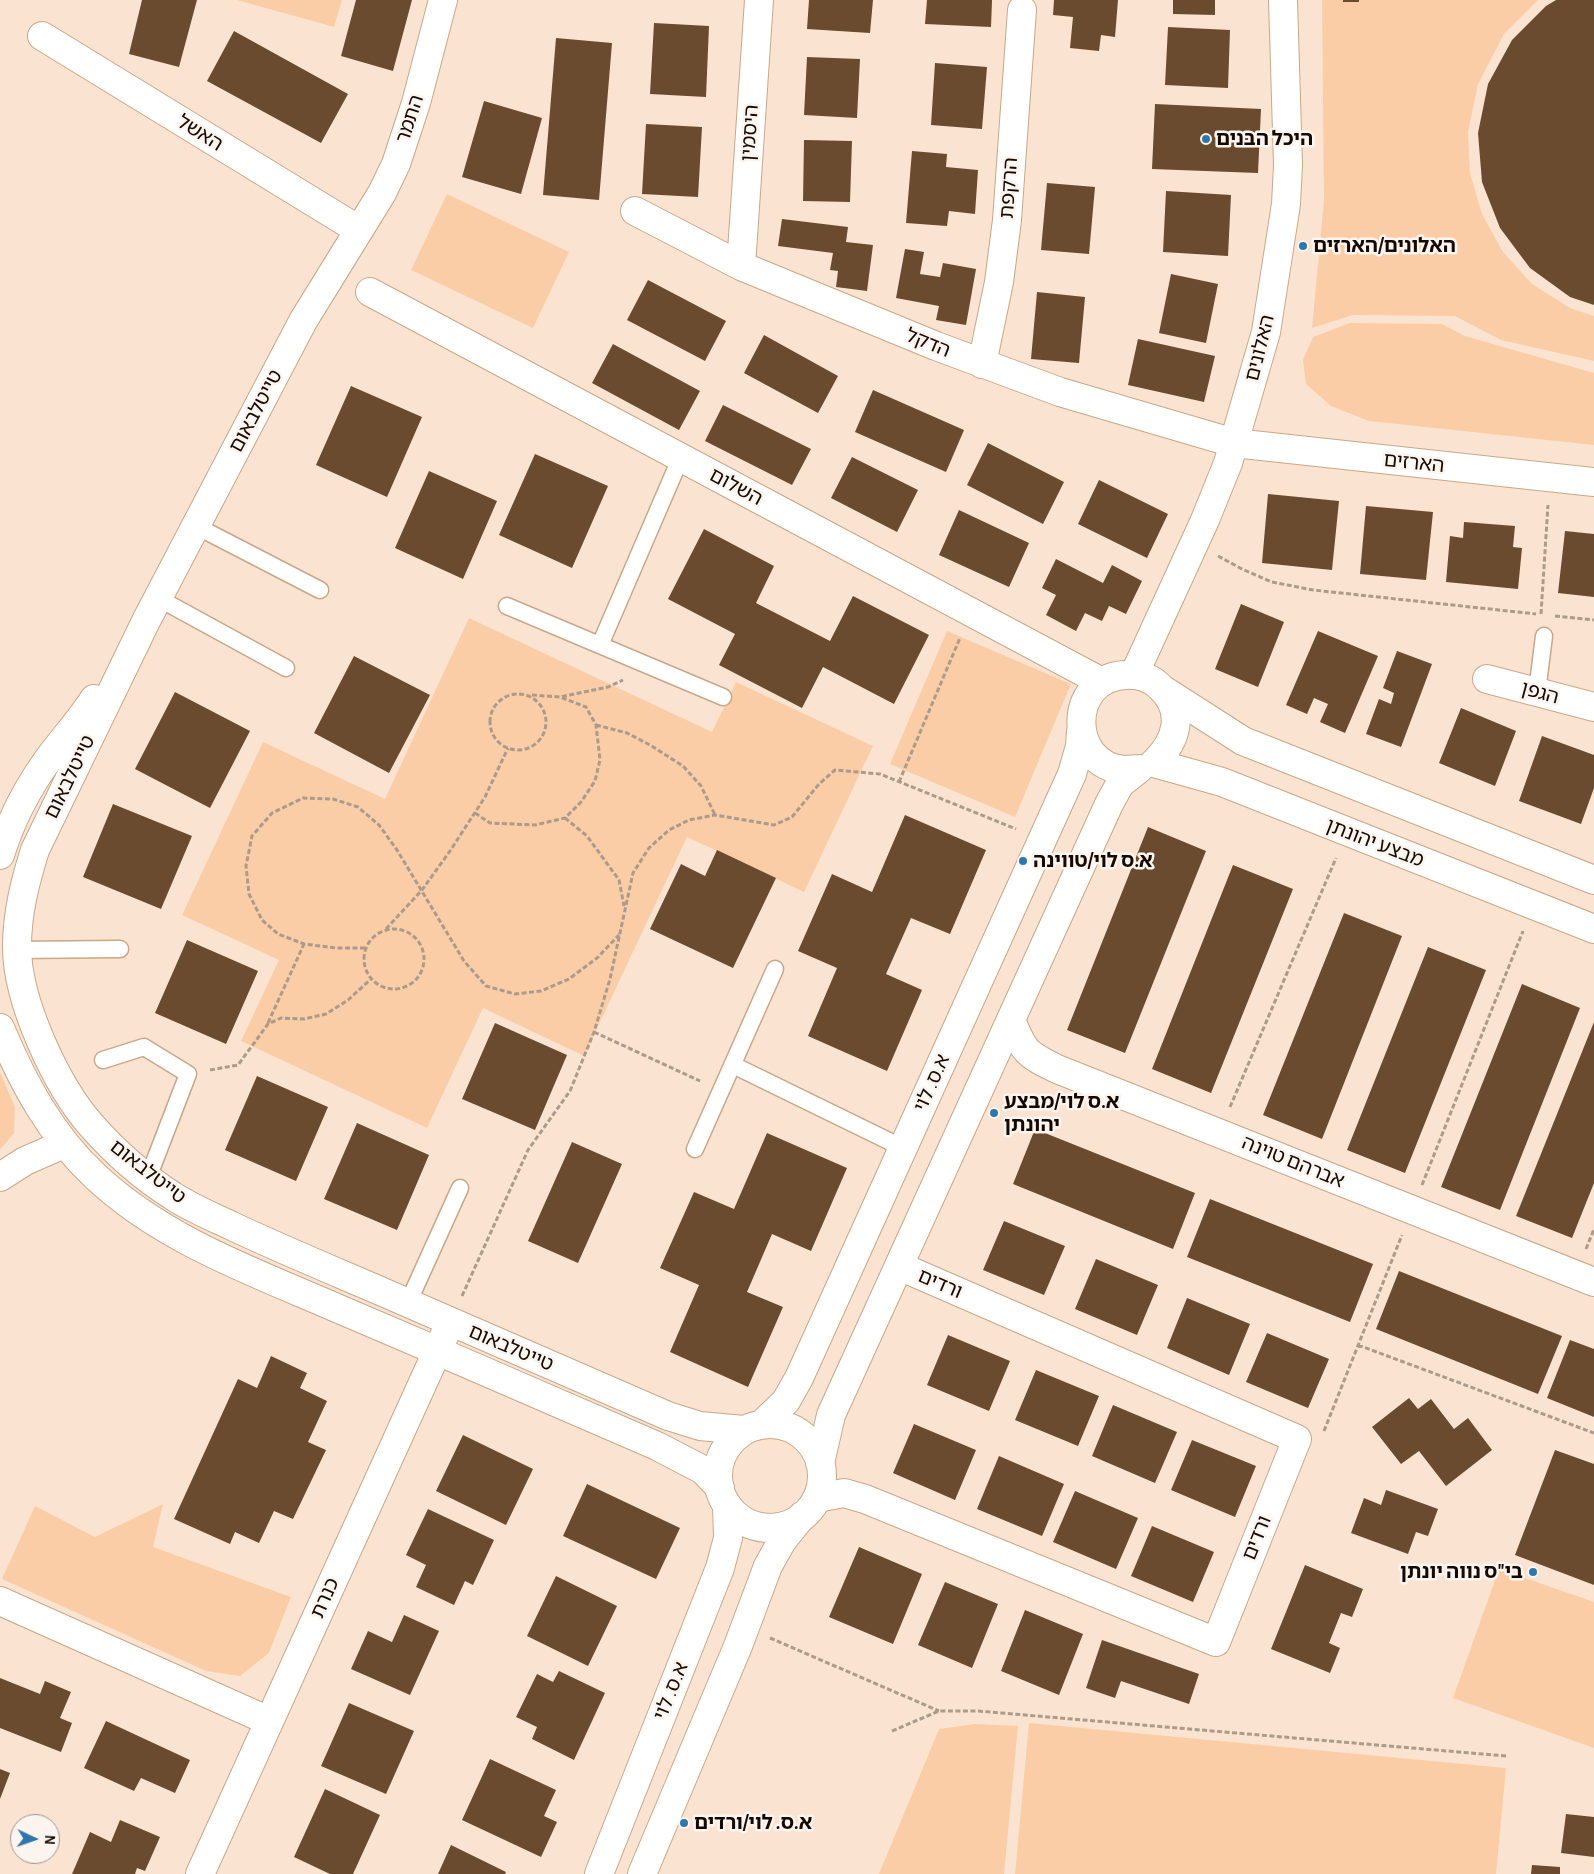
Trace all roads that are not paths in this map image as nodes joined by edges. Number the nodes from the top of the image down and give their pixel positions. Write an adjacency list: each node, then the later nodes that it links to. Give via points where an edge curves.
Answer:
1 (443, 0): 7 (street, התמר, via 396,164)
2 (759, 0): 8 (street, היסמין)
3 (1283, 0): 11 (street, האלונים, via 1288,166 1286,204 1266,332)
4 (1022, 10): 10 (street, הרקפת, via 1007,220 999,282)
5 (42, 36): 7 (street, האשל)
6 (635, 211): 8 (street, הדקל)
7 (358, 230): 14 (street, טייטלבאום, via 303,320)
8 (741, 266): 10 (street, הדקל)
9 (370, 292): 12 (street, השלום)
10 (982, 364): 11 (street, הדקל, via 1060,392)
11 (1234, 443): 13 (street, הארזים); 21 (street, האלונים, via 1194,544)
12 (681, 457): 19 (lane); 23 (street, השלום)
13 (1594, 482)
14 (196, 526): 15 (lane); 17 (street, טייטלבאום)
15 (320, 590)
16 (508, 606): 19 (lane)
17 (152, 609): 20 (lane); 30 (street, טייטלבאום, via 90,706 46,762 20,804); 33 (street, טייטלבאום, via 35,850)
18 (1544, 636): 25 (lane)
19 (600, 645): 26 (lane)
20 (286, 668)
21 (1134, 674): 23 (street, via 1118,675); 24 (street, via 1156,683)
22 (1487, 679): 25 (street, הגפן)
23 (1102, 682): 28 (street, via 1084,703)
24 (1165, 691): 29 (street, via 1173,705 1176,722 1173,738 1165,752); 31 (street, via 1243,741)
25 (1537, 692): 27 (street, הגפן)
26 (723, 697)
27 (1594, 708)
28 (1081, 731): 29 (street, via 1096,758 1109,766 1124,770); 41 (street, א.ס. לוי, via 1072,774)
29 (1146, 766): 32 (street, מבצע יהונתן, via 1222,782); 36 (street, via 1120,784 1109,804)
30 (0, 855)
31 (1594, 880)
32 (1594, 929)
33 (8, 950): 34 (lane); 44 (street, טייטלבאום, via 31,1017 63,1086 89,1123)
34 (120, 950)
35 (775, 969): 39 (lane)
36 (1011, 1020): 46 (street); 47 (street, אברהם טוינה, via 1020,1041 1032,1056 1057,1069)
37 (0, 1028): 40 (street, טייטלבאום, via 36,1102)
38 (103, 1060): 44 (lane, via 144,1047 188,1074)
39 (733, 1064): 41 (lane); 42 (lane)
40 (64, 1144): 43 (street); 50 (street, טייטלבאום, via 96,1177 156,1224 243,1267)
41 (903, 1148): 51 (street, א.ס. לוי, via 799,1378 786,1401)
42 (695, 1149)
43 (0, 1177)
44 (148, 1178): 48 (street, טייטלבאום, via 173,1197 211,1216)
45 (460, 1188): 48 (lane)
46 (899, 1266): 52 (street, via 831,1414); 54 (street, ורדים, via 1297,1439 1216,1642 865,1499 844,1493)
47 (1594, 1282)
48 (408, 1303): 49 (street, טייטלבאום)
49 (450, 1321): 50 (street, כנרת); 51 (street, טייטלבאום, via 668,1416 700,1426)
50 (437, 1351): 53 (street, טייטלבאום, via 690,1462 703,1470); 56 (street, כנרת)
51 (753, 1428): 52 (street, via 776,1424 791,1428 814,1448); 53 (street, via 731,1441 722,1455 718,1472)
52 (820, 1463): 54 (street, via 821,1481)
53 (723, 1497): 54 (street, via 739,1518 754,1526 771,1528 788,1525); 58 (street, א.ס. לוי, via 728,1538 720,1568)
54 (809, 1507): 59 (street, via 782,1541 768,1566)
55 (0, 1601): 56 (street)
56 (269, 1721): 57 (street, כנרת)
57 (200, 1874)
58 (598, 1874)
59 (642, 1874)

